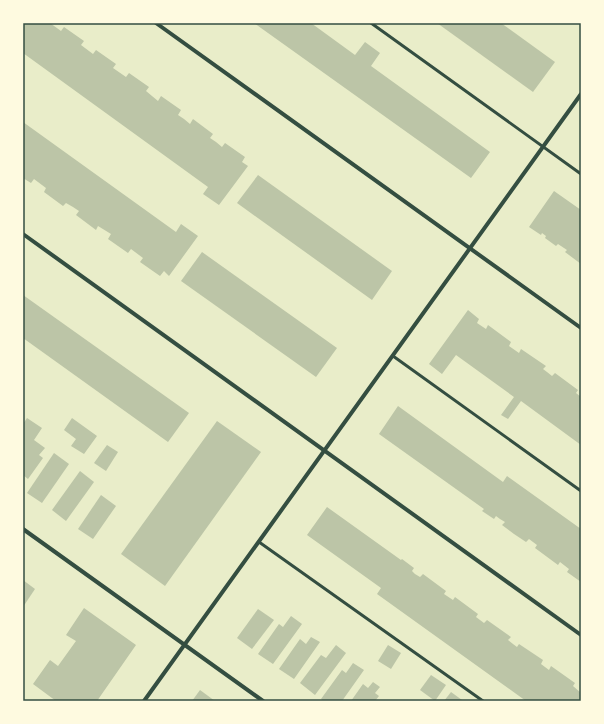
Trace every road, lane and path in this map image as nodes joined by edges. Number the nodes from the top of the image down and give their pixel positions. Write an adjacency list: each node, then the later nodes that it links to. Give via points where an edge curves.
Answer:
1 (156, 23): 7 (street)
2 (372, 23): 4 (lane)
3 (581, 94): 4 (street)
4 (543, 147): 5 (lane); 7 (street)
5 (581, 174)
6 (23, 234): 10 (street)
7 (470, 248): 8 (street); 9 (street)
8 (581, 328)
9 (393, 356): 10 (street); 11 (lane)
10 (325, 451): 13 (street); 14 (street)
11 (581, 491)
12 (23, 529): 15 (street)
13 (259, 542): 15 (street); 18 (lane)
14 (581, 635)
15 (186, 645): 16 (street); 17 (street)
16 (144, 701)
17 (263, 701)
18 (483, 701)

